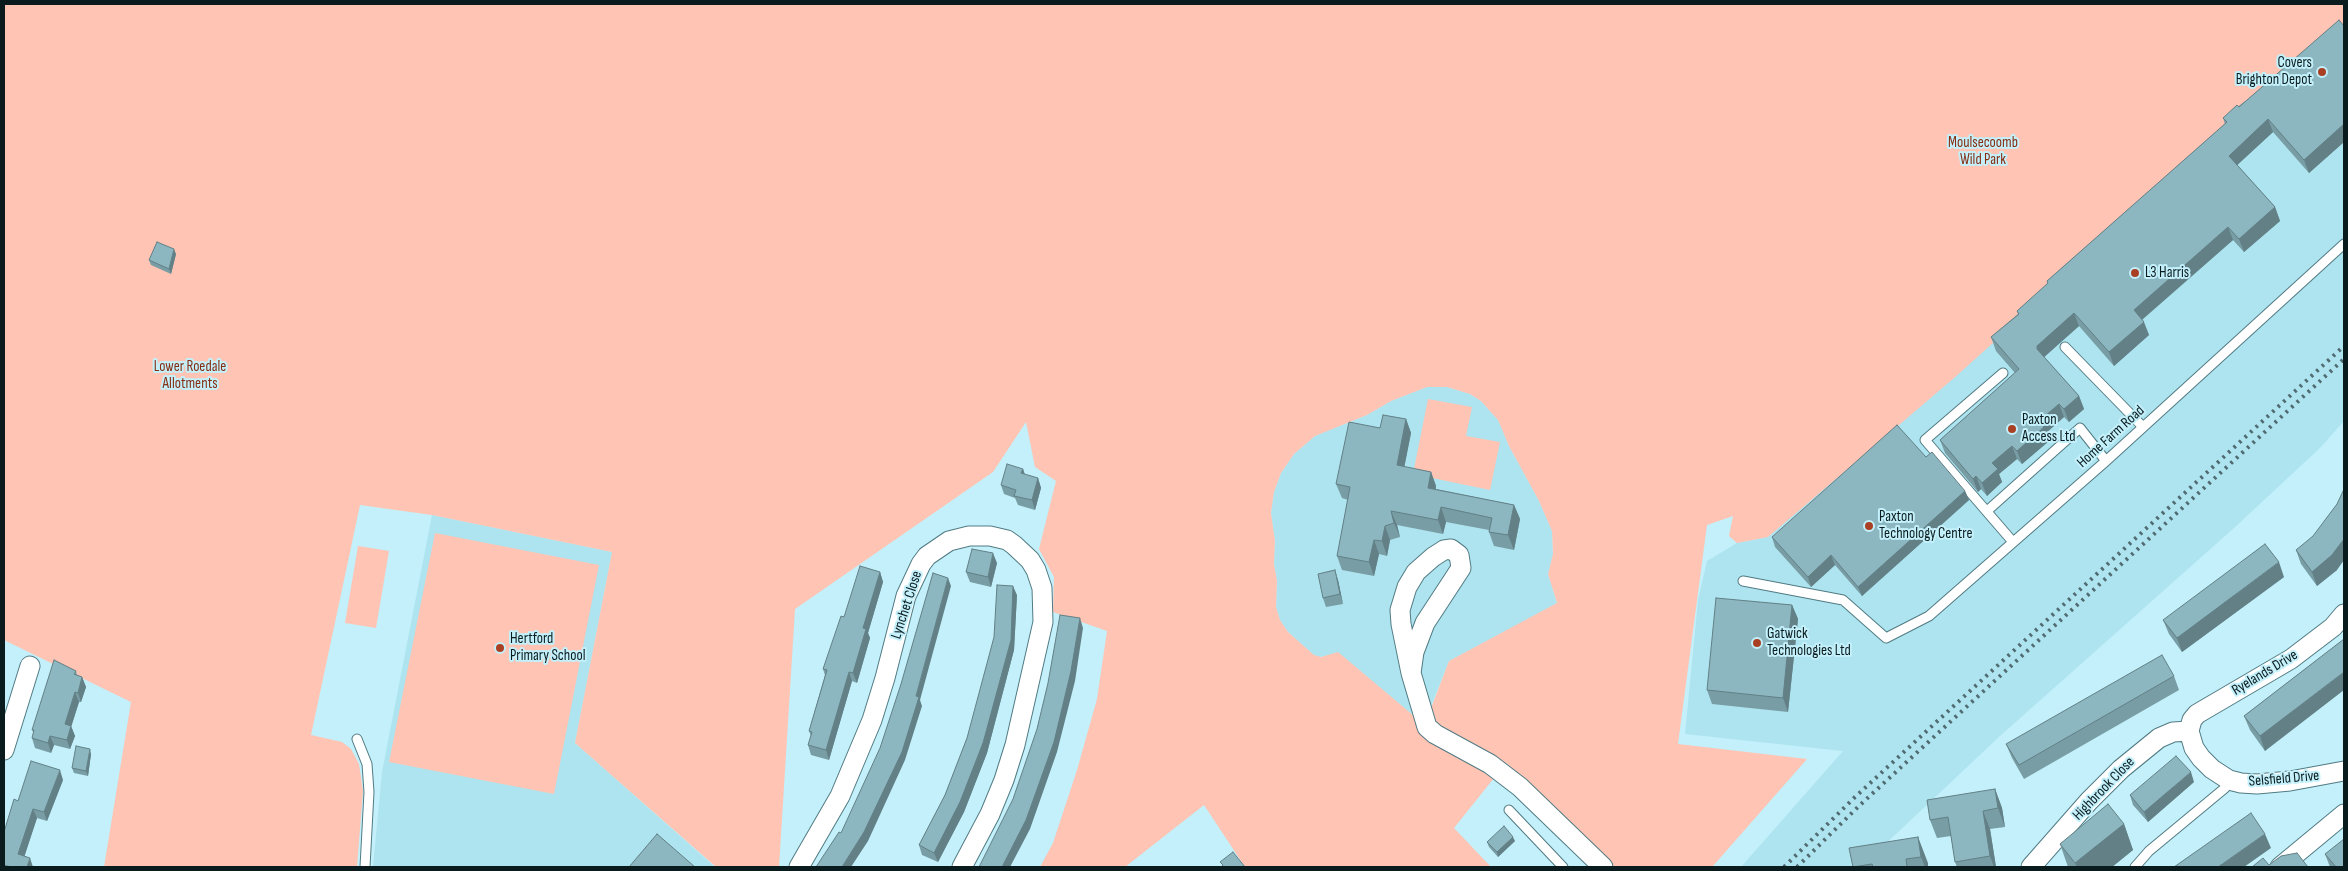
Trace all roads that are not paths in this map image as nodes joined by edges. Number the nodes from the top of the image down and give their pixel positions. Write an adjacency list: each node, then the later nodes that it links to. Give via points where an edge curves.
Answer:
1 (2344, 244): 4 (lane, Home Farm Road)
2 (2064, 346): 4 (lane)
3 (2003, 373): 6 (lane, via 1925,440)
4 (2143, 427): 5 (lane, Home Farm Road)
5 (2106, 461): 6 (lane, via 2080,428); 7 (lane, Home Farm Road)
6 (1986, 511): 7 (lane)
7 (2013, 542): 8 (lane, Home Farm Road, via 1929,616 1886,638 1843,600)
8 (1743, 581)
9 (2344, 614): 12 (street, Ryelands Drive, via 2333,627 2291,659 2197,714)
10 (30, 666): 14 (street)
11 (1411, 673): 11 (street, via 1400,617 1404,596 1421,567 1439,553 1451,549 1460,555 1461,568 1426,623 1414,652); 23 (street, via 1430,731 1490,764 1520,787)
12 (2189, 730): 16 (street, Selsfield Drive, via 2201,758); 24 (street, Highbrook Close, via 2158,738 2121,769)
13 (358, 738): 19 (lane, via 367,764 370,792)
14 (4, 750)
15 (2344, 771): 16 (street, Selsfield Drive, via 2272,783)
16 (2229, 780): 25 (lane)
17 (1508, 810): 22 (lane)
18 (2344, 814): 26 (street)
19 (364, 867)
20 (799, 867): 21 (street, Lynchet Close, via 840,796 872,720 906,596 920,564 949,541 969,536 990,536 1007,540 1033,565 1042,588 1043,622 1022,718 1004,780)
21 (962, 867)
22 (1564, 867)
23 (1603, 867)
24 (2031, 867)
25 (2135, 867)
26 (2280, 867)

